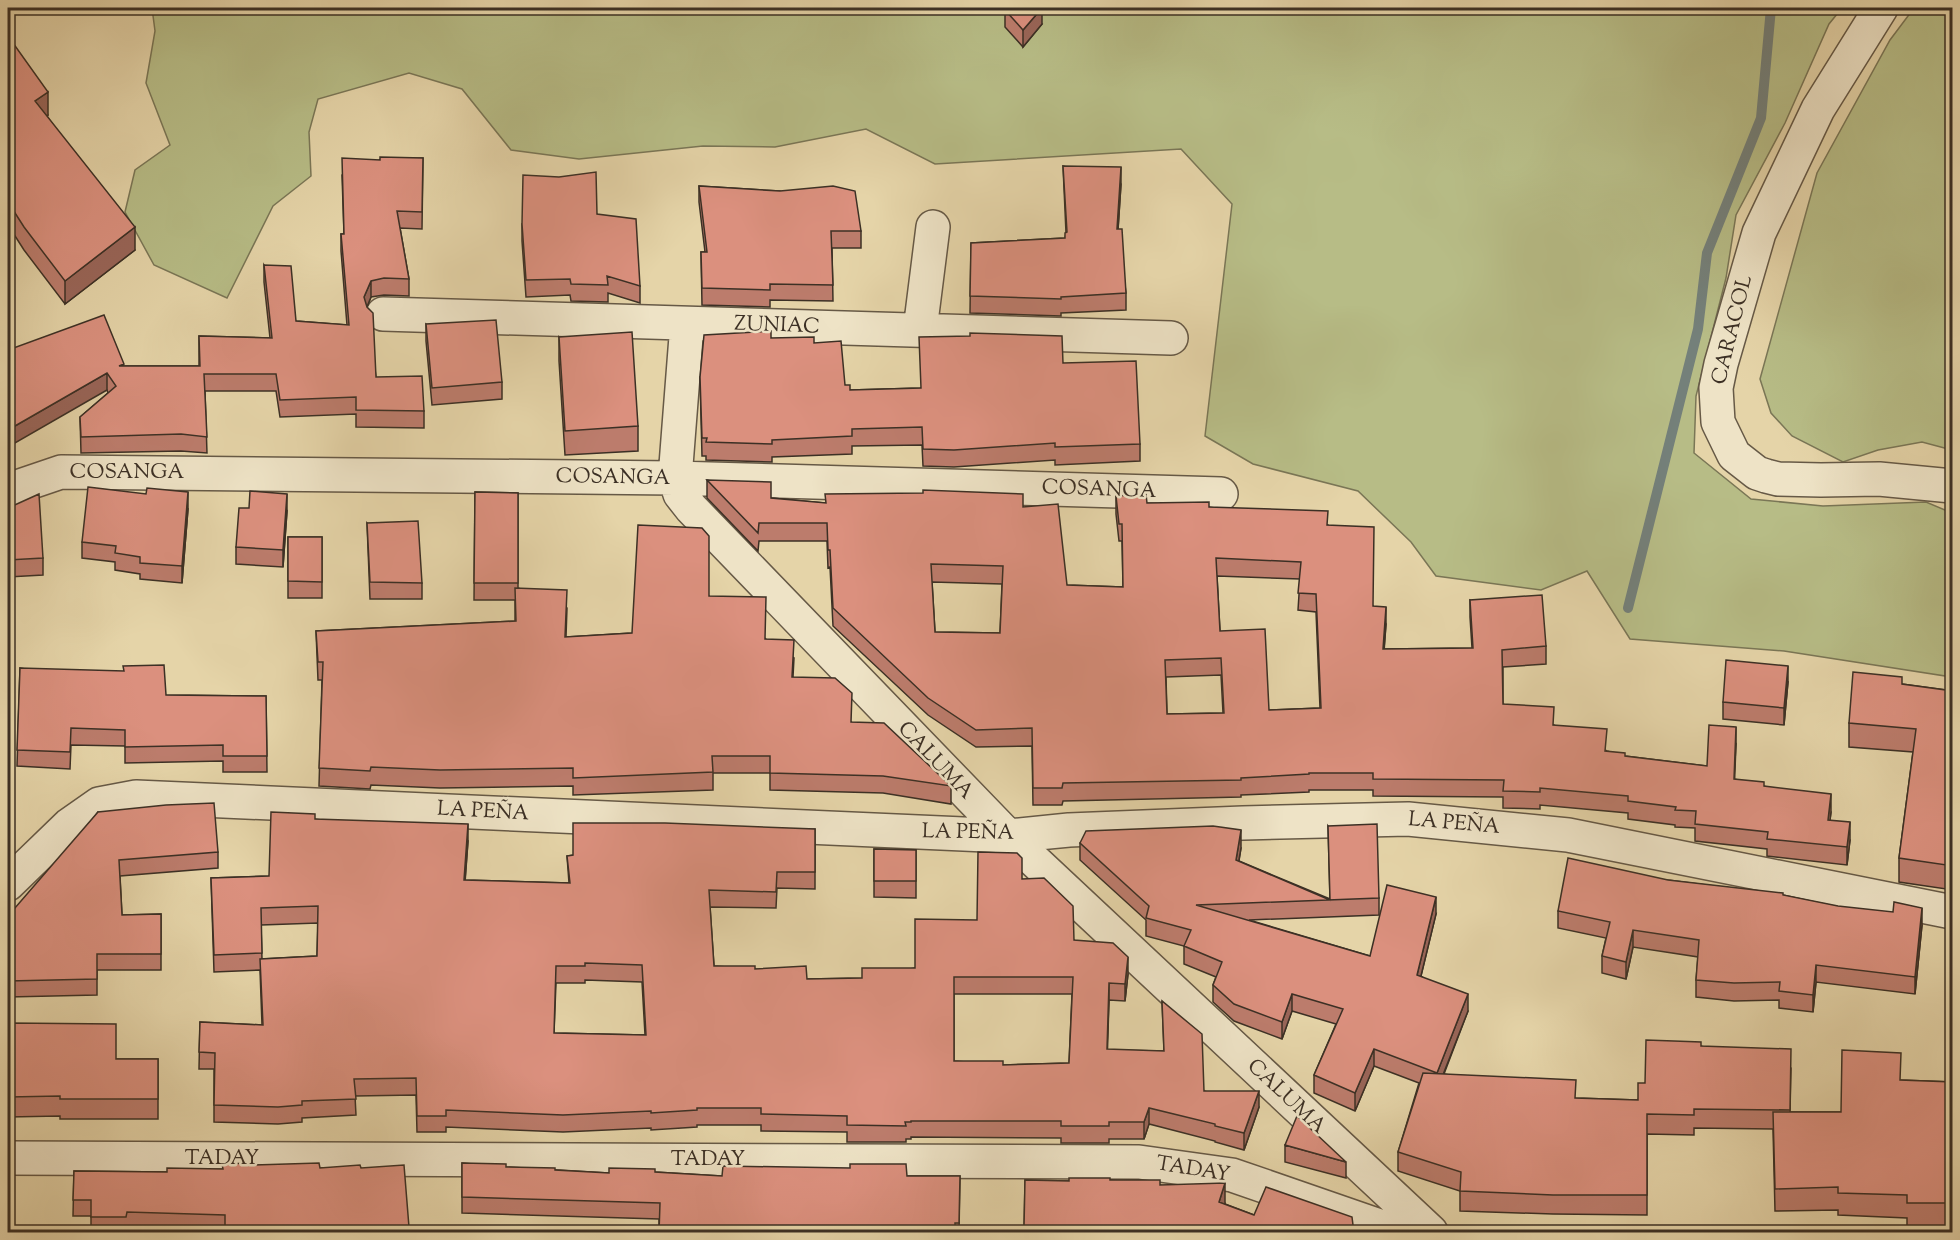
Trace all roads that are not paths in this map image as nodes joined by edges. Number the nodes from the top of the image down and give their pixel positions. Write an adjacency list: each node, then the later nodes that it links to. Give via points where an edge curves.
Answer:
1 (1881, 8): 8 (street, CARACOL, via 1818,109 1759,233 1720,364 1716,388 1718,422 1734,455 1766,476 1879,479)
2 (933, 227): 5 (street)
3 (383, 314): 4 (street, ZUNIAC)
4 (687, 324): 5 (street, ZUNIAC); 7 (street)
5 (920, 330): 6 (street, ZUNIAC)
6 (1171, 338)
7 (675, 478): 9 (street, COSANGA, via 61,472); 10 (street, COSANGA); 11 (street, CALUMA, via 680,494 691,508)
8 (1953, 486)
9 (8, 490)
10 (1221, 494)
11 (1008, 836): 12 (street, LA PEÑA, via 136,796 99,804 69,825); 13 (street, LA PEÑA, via 1069,830 1408,819 1568,834); 16 (street, CALUMA)
12 (8, 884)
13 (1953, 912)
14 (8, 1158): 15 (street, TADAY, via 1139,1162 1232,1175)
15 (1398, 1233)
16 (1431, 1233)

